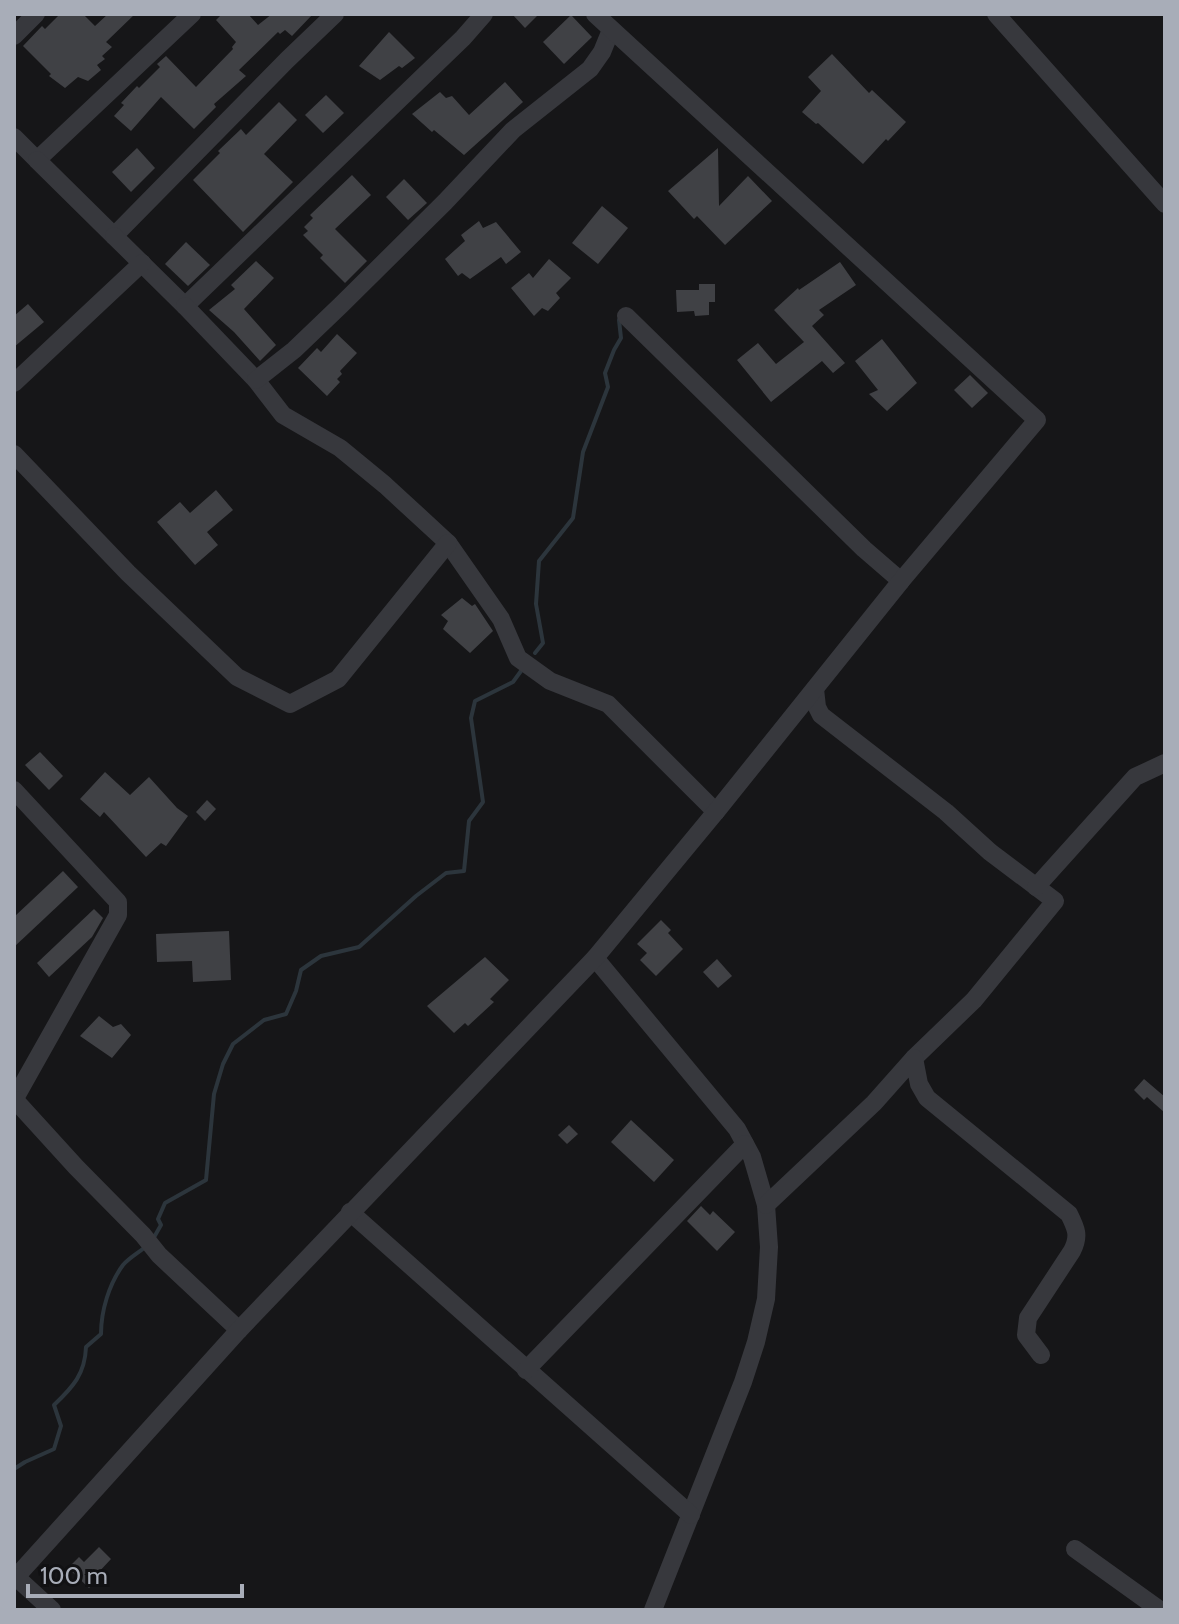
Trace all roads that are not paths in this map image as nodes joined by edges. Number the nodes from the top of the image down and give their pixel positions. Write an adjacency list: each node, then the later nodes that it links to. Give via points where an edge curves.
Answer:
1 (36, 14): 8 (street)
2 (192, 14): 10 (street)
3 (335, 14): 12 (street)
4 (484, 14): 14 (street)
5 (595, 14): 7 (street)
6 (996, 14): 11 (street)
7 (611, 30): 16 (street, via 590,69 513,130 341,305); 20 (street, via 1037,420)
8 (14, 36)
9 (14, 137): 10 (street)
10 (37, 160): 12 (street)
11 (1165, 204)
12 (114, 236): 13 (street)
13 (142, 263): 14 (street); 17 (street)
14 (185, 306): 16 (street)
15 (626, 316): 20 (street)
16 (256, 380): 19 (street, via 283,415 340,448)
17 (14, 383)
18 (14, 454): 19 (street, via 237,677 290,704 338,679)
19 (448, 543): 24 (street, via 501,619 518,658 550,681 608,704)
20 (901, 581): 21 (street)
21 (815, 689): 24 (street); 25 (street, via 821,715)
22 (1165, 763): 25 (street, via 1135,777)
23 (14, 790): 28 (street, via 118,902 118,915)
24 (716, 812): 26 (street)
25 (1036, 887): 27 (street, via 1055,901 974,1000)
26 (595, 958): 29 (street); 31 (street)
27 (914, 1058): 30 (street); 33 (street, via 927,1098 1069,1214 1078,1232 1072,1251 1028,1318 1026,1335)
28 (15, 1100): 32 (street, via 159,1255)
29 (745, 1144): 30 (street); 34 (street)
30 (766, 1205): 35 (street, via 766,1299 756,1342)
31 (350, 1212): 32 (street); 34 (street)
32 (239, 1330): 37 (street)
33 (1041, 1355)
34 (526, 1370): 35 (street)
35 (691, 1515): 39 (street)
36 (1075, 1549): 40 (street)
37 (15, 1578): 38 (street)
38 (52, 1610)
39 (653, 1610)
40 (1160, 1610)

